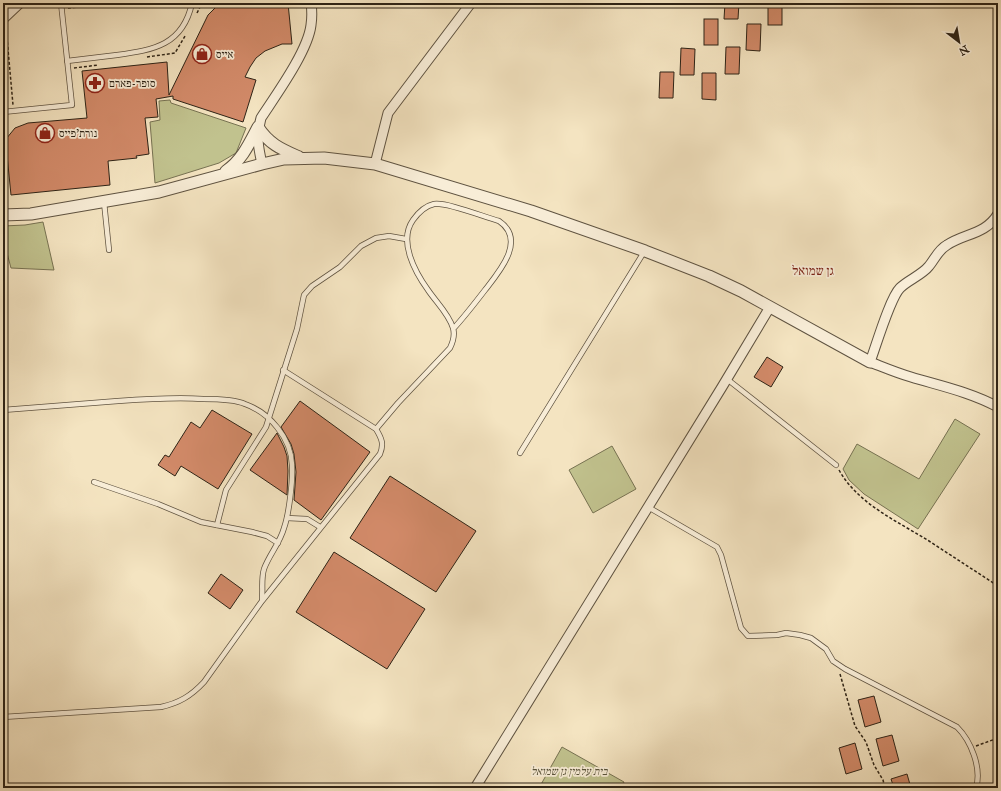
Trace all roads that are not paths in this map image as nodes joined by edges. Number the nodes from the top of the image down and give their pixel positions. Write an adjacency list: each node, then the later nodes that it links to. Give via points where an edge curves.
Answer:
1 (20, 3): 6 (street)
2 (61, 3): 7 (lane)
3 (192, 3): 7 (lane, via 183,26 160,46 138,52)
4 (311, 3): 9 (street, via 309,36)
5 (472, 3): 12 (street, via 388,113)
6 (4, 18)
7 (67, 61): 8 (lane, via 72,105)
8 (3, 112)
9 (258, 127): 10 (street, via 273,144); 11 (street, via 257,138); 13 (street, via 244,154)
10 (300, 158): 11 (street); 12 (street)
11 (262, 164): 13 (street)
12 (375, 164): 19 (street, via 531,211)
13 (220, 175): 14 (street, via 159,192)
14 (104, 201): 16 (street, via 31,214); 18 (lane)
15 (998, 214): 22 (street, via 985,228 946,245 929,267 900,288 892,302)
16 (3, 215)
17 (406, 239): 21 (lane, via 409,252 427,289); 21 (lane, via 412,220 425,208 434,204 450,206 499,221 509,232 510,251 504,265); 23 (lane, via 389,236 376,238 361,246 340,267 312,286 304,295 297,329)
18 (109, 250)
19 (645, 250): 20 (street, via 726,283); 29 (lane)
20 (770, 307): 22 (street); 24 (street)
21 (454, 328): 28 (lane, via 454,339 450,348)
22 (870, 362): 25 (street, via 910,377 964,392)
23 (283, 370): 27 (lane); 28 (lane)
24 (727, 379): 30 (lane); 32 (street)
25 (998, 407)
26 (3, 410): 27 (lane, via 175,397 243,403)
27 (269, 418): 33 (lane, via 285,439 291,457); 34 (lane, via 266,427 226,490)
28 (376, 429): 35 (lane, via 383,440 380,454)
29 (520, 452)
30 (836, 465)
31 (94, 482): 34 (lane, via 201,522)
32 (648, 507): 39 (street); 40 (lane, via 716,547 721,555 742,628 748,636 786,633 811,638 826,648 833,661 845,669 957,726 965,734 971,748 978,771)
33 (287, 518): 35 (lane, via 307,520); 36 (lane)
34 (217, 525): 36 (lane, via 266,536)
35 (320, 527): 37 (lane)
36 (278, 543): 37 (lane, via 264,570)
37 (262, 601): 38 (lane, via 204,682 196,691 174,704)
38 (3, 717)
39 (474, 788)
40 (976, 788)

